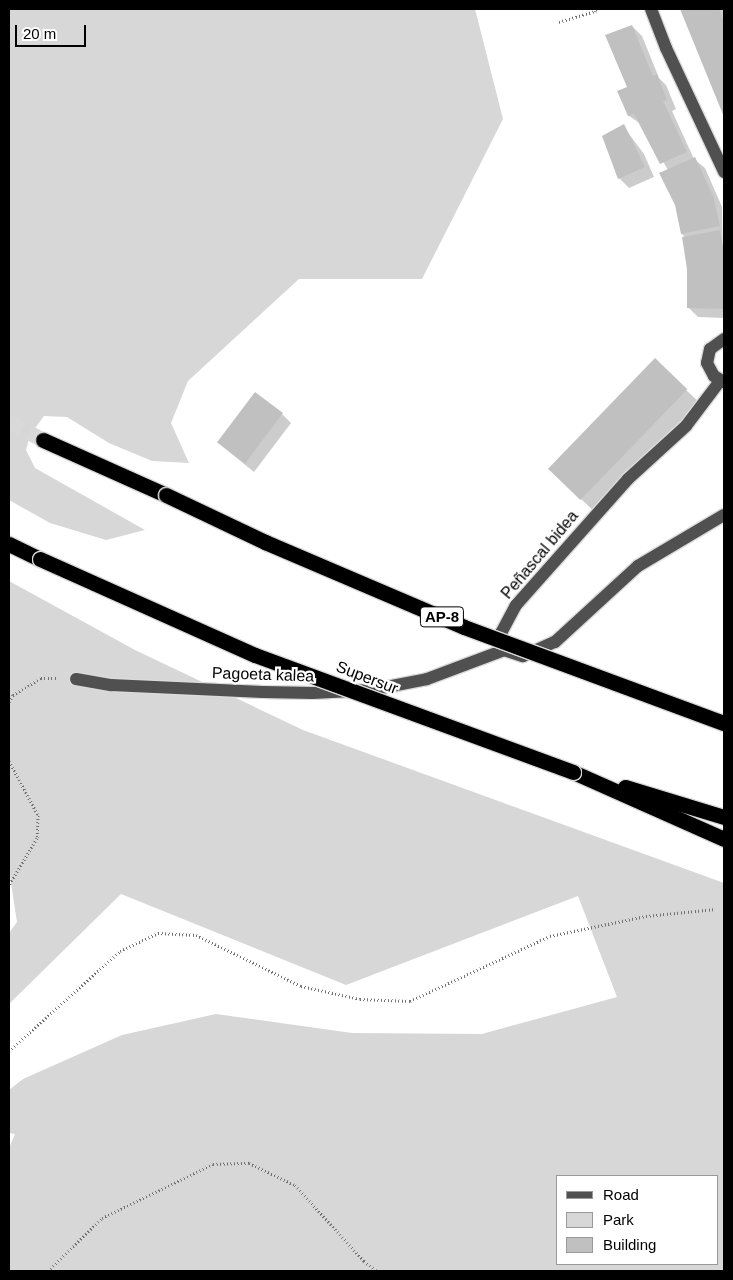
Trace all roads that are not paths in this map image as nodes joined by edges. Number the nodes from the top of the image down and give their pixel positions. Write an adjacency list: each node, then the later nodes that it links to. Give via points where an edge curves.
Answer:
1 (651, 9): 2 (street)
2 (724, 172)
3 (724, 339): 4 (street, via 715,343 707,356 709,370)
4 (722, 381): 8 (street, Peñascal bidea, via 686,426 628,479 516,605 502,633)
5 (43, 440): 10 (highway, AP-8, bridge, via 265,542 464,627)
6 (724, 515): 8 (street, via 638,566 555,642 523,656)
7 (9, 544): 11 (highway, Supersur, bridge, via 255,655)
8 (504, 650): 9 (street, Pagoeta kalea, via 427,679 371,690 263,692 111,685)
9 (76, 679)
10 (724, 723)
11 (573, 772): 12 (highway, Supersur); 13 (highway)
12 (719, 815)
13 (724, 839)

